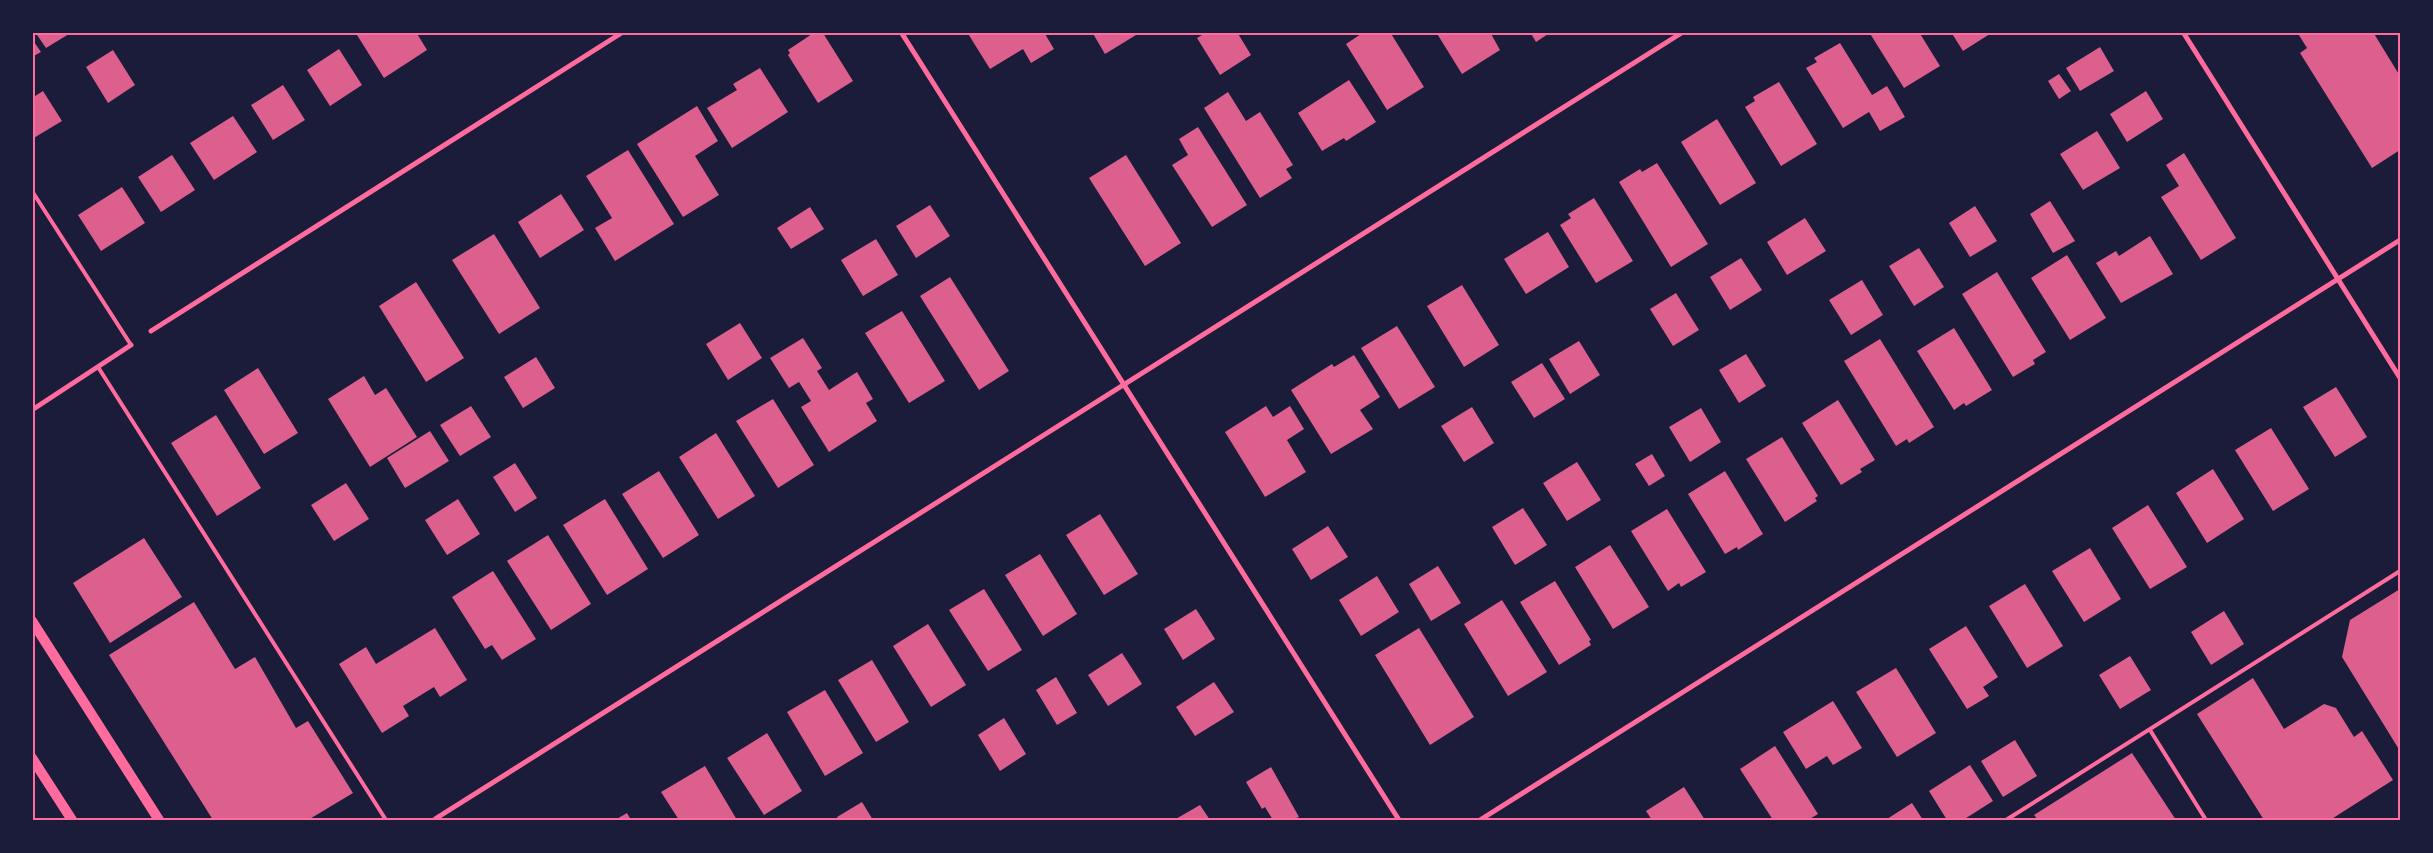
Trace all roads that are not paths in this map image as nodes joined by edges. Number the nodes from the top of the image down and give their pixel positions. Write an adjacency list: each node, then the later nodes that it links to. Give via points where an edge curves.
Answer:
1 (623, 32): 8 (street)
2 (901, 32): 12 (street)
3 (1683, 32): 12 (street)
4 (2183, 32): 7 (street)
5 (32, 191): 9 (lane)
6 (2400, 240): 7 (street)
7 (2338, 280): 11 (street); 23 (street)
8 (150, 331)
9 (131, 345): 10 (street)
10 (98, 367): 13 (street); 21 (lane)
11 (2400, 378)
12 (1124, 386): 18 (street); 22 (street)
13 (32, 410)
14 (2400, 571): 16 (lane)
15 (32, 621): 20 (main road)
16 (2150, 730): 24 (lane); 25 (lane)
17 (32, 758): 19 (main road)
18 (435, 819)
19 (72, 820)
20 (159, 820)
21 (386, 820)
22 (1399, 820)
23 (1480, 820)
24 (2006, 820)
25 (2206, 820)

